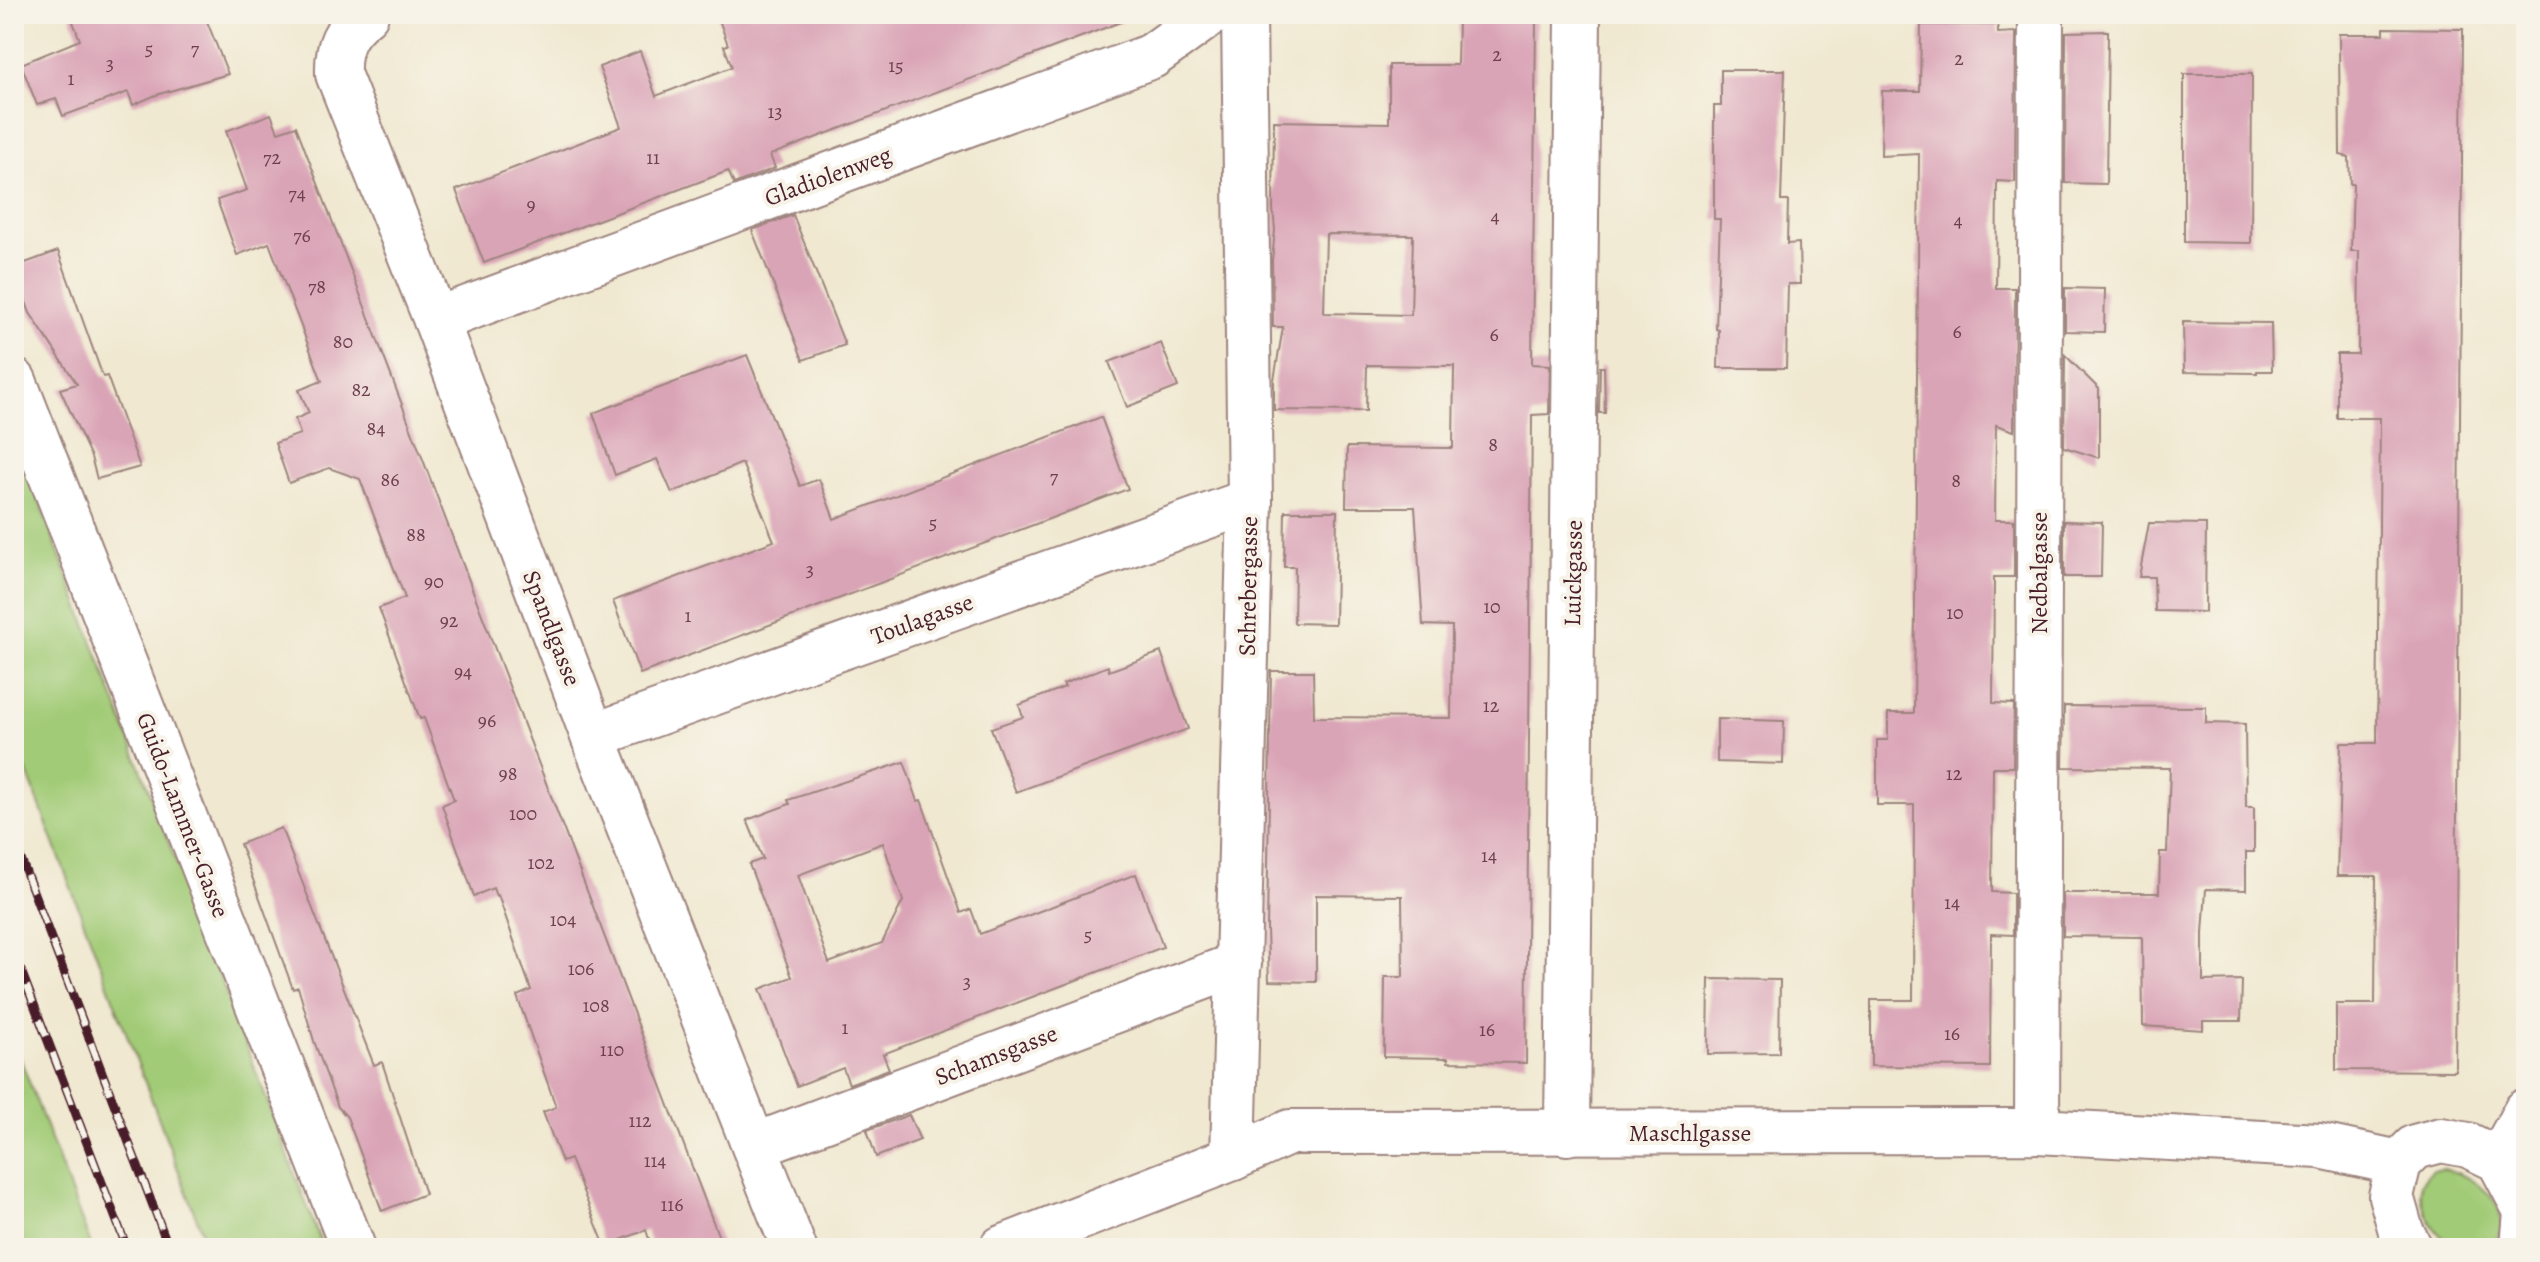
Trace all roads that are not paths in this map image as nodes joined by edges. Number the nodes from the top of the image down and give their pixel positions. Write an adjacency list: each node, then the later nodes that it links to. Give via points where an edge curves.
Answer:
1 (366, 14): 6 (street, Spandlgasse, via 345,34 338,74)
2 (1210, 14): 6 (street, Gladiolenweg, via 1140,61)
3 (1244, 14): 8 (street, Schrebergasse)
4 (1578, 14): 13 (street, Luickgasse)
5 (2041, 14): 12 (street, Nedbalgasse)
6 (436, 320): 9 (street, Spandlgasse)
7 (14, 381): 18 (street, Guido-Lammer-Gasse)
8 (1250, 501): 9 (street, Toulagasse); 10 (street, Schrebergasse)
9 (593, 736): 14 (street, Spandlgasse)
10 (1239, 964): 14 (street, Schamsgasse); 15 (street, Schrebergasse)
11 (2526, 1111): 16 (street)
12 (2037, 1131): 13 (street, Maschlgasse); 17 (street, Maschlgasse, via 2320,1146)
13 (1567, 1133): 15 (street, Maschlgasse, via 1290,1132)
14 (754, 1146): 19 (street, Spandlgasse)
15 (1233, 1158): 20 (street, Maschlgasse)
16 (2499, 1160): 17 (street, via 2468,1145 2441,1140 2415,1147); 22 (street, via 2526,1211)
17 (2399, 1163): 21 (street, via 2391,1196)
18 (353, 1248)
19 (794, 1248)
20 (1002, 1248)
21 (2410, 1248)
22 (2523, 1248)

